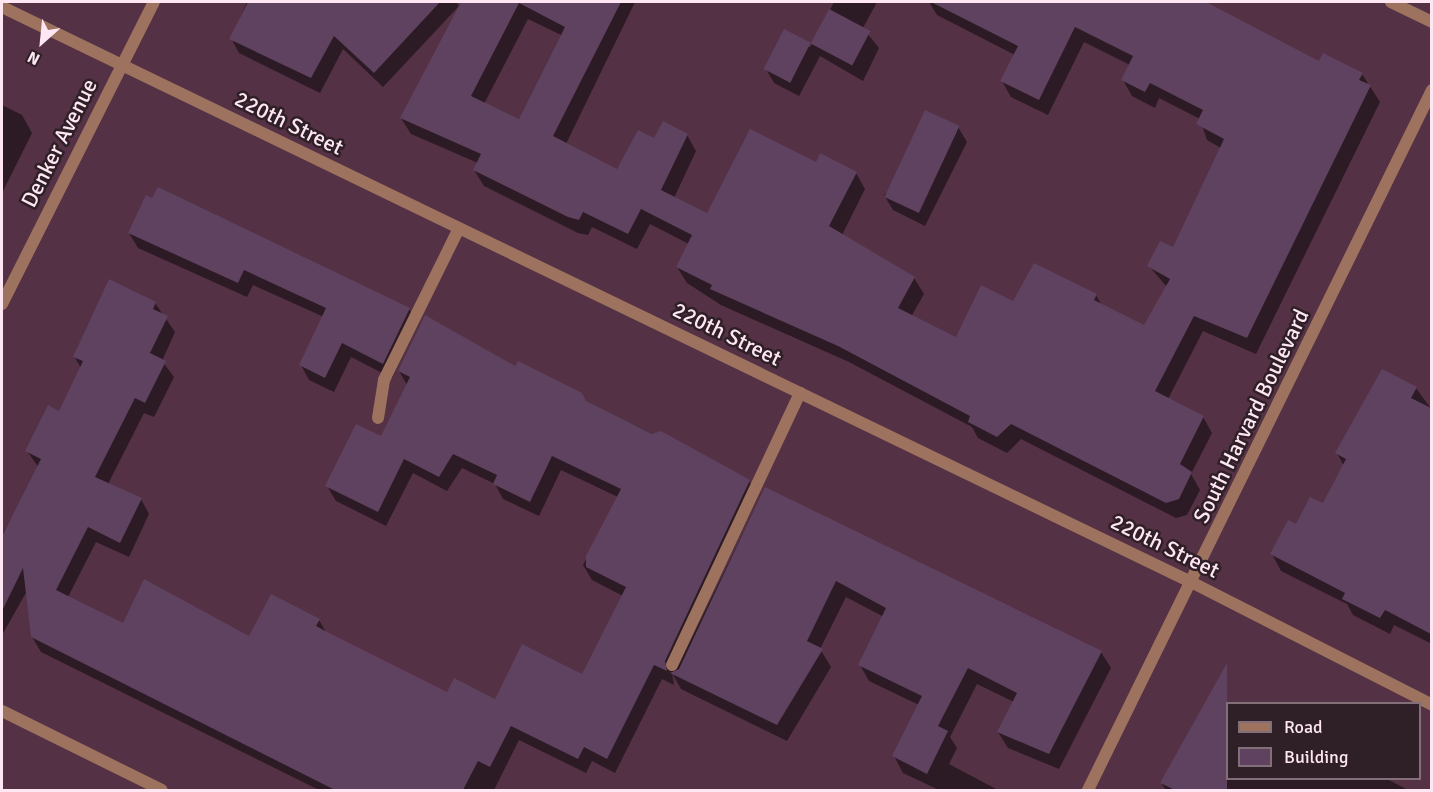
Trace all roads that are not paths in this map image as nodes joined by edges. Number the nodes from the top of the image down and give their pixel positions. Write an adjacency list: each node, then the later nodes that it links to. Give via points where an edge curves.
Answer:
1 (154, 2): 5 (street, Denker Avenue)
2 (1391, 2): 4 (street)
3 (2, 7): 5 (street, 220th Street)
4 (1431, 22)
5 (122, 65): 7 (street, 220th Street); 8 (street, Denker Avenue)
6 (1431, 90): 11 (street, South Harvard Boulevard)
7 (459, 228): 9 (street, 220th Street); 10 (street, via 388,370)
8 (2, 304)
9 (800, 393): 11 (street, 220th Street); 12 (street)
10 (378, 418)
11 (1193, 583): 13 (street, 220th Street); 16 (street, South Harvard Boulevard)
12 (672, 665)
13 (1431, 705)
14 (2, 711): 15 (street)
15 (162, 790)
16 (1088, 790)

